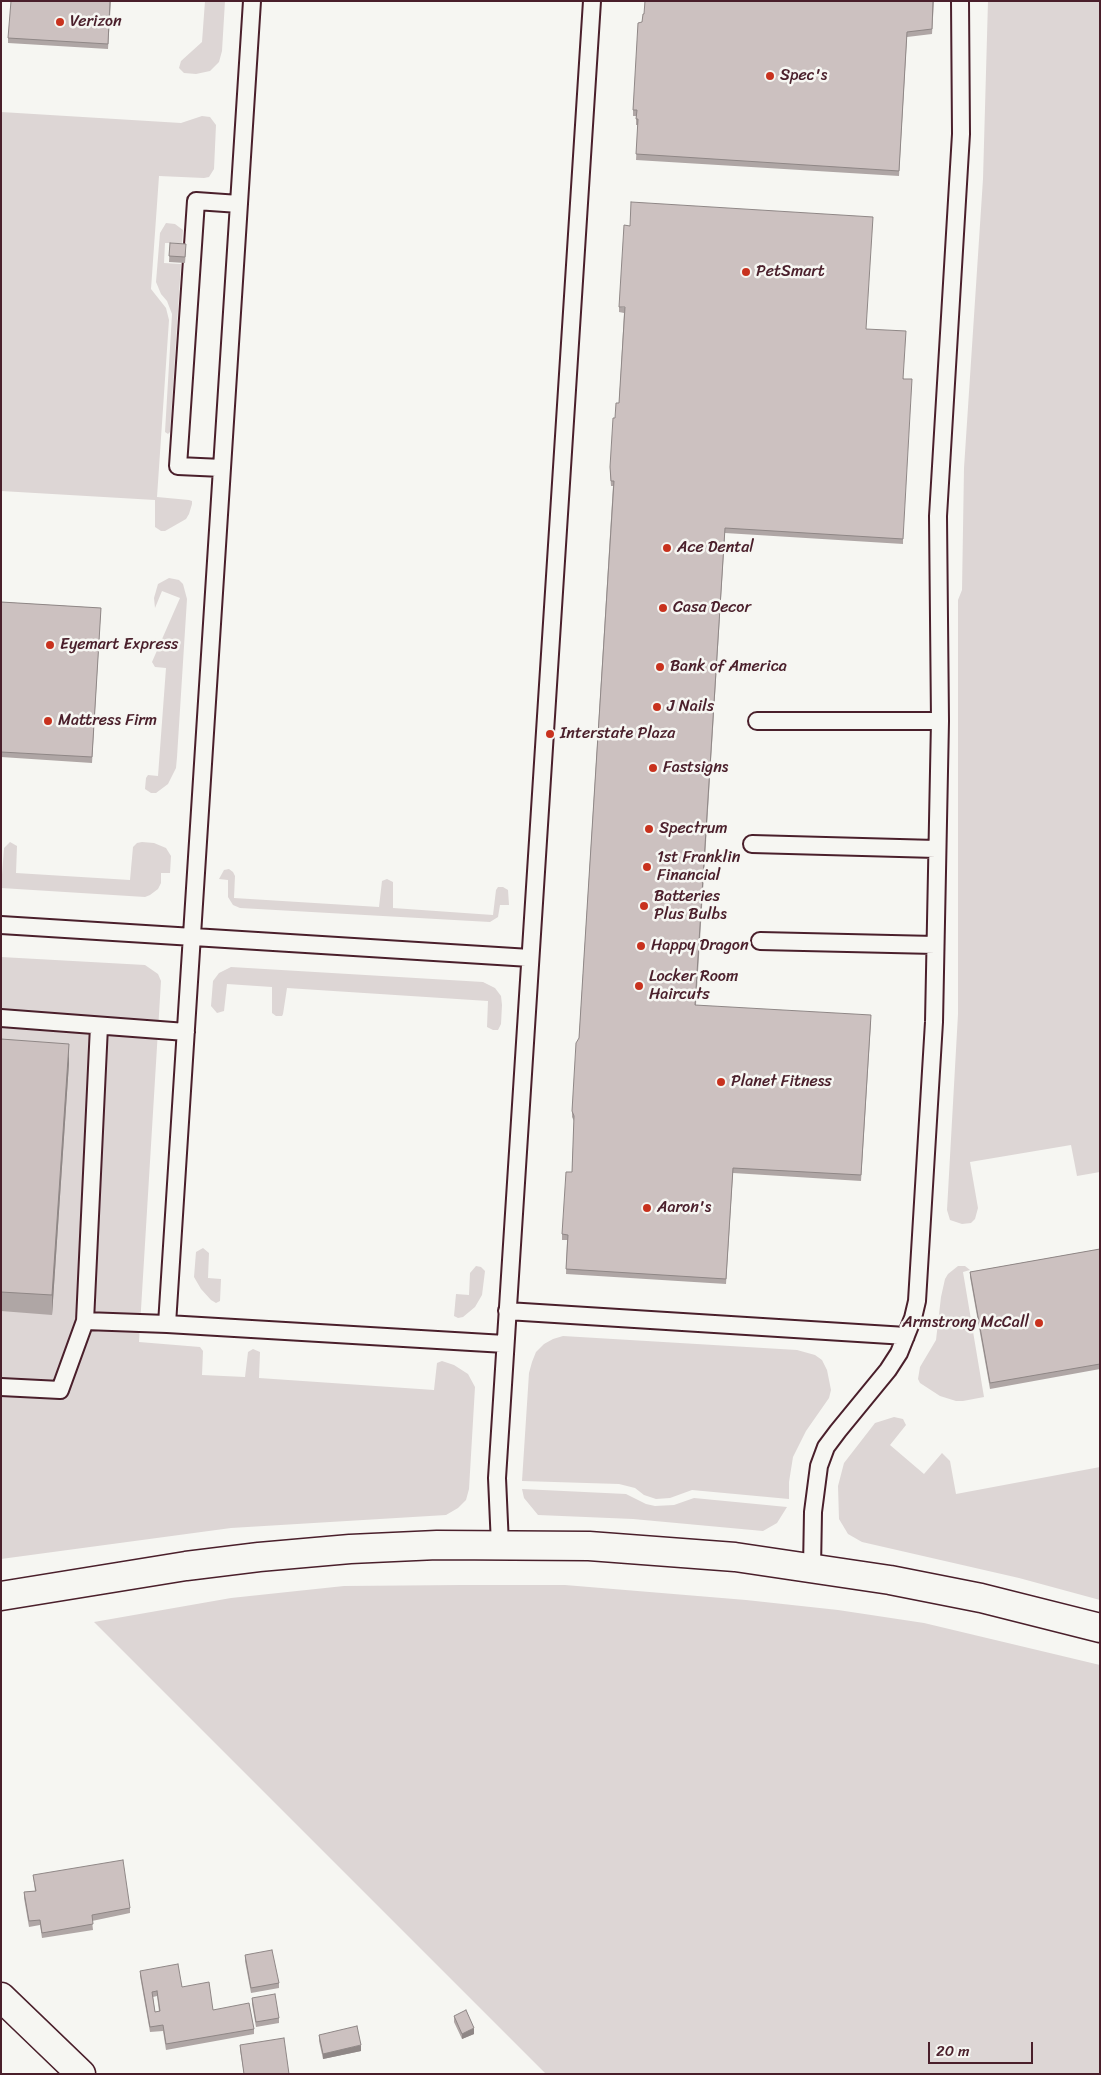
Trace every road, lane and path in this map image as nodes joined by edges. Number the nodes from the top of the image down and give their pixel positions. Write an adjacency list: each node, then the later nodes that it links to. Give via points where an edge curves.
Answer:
1 (252, 1): 4 (lane)
2 (592, 1): 14 (lane)
3 (960, 1): 7 (lane, via 961,134 939,506)
4 (239, 204): 5 (lane); 5 (lane, via 196,201 178,466)
5 (222, 468): 11 (lane)
6 (757, 720): 7 (lane)
7 (940, 721): 9 (lane)
8 (752, 844): 9 (lane)
9 (936, 849): 13 (lane)
10 (1, 925): 11 (lane)
11 (192, 937): 14 (lane); 17 (lane)
12 (760, 941): 13 (lane)
13 (935, 945): 21 (lane, via 934,1022 917,1300)
14 (530, 958): 18 (lane)
15 (1, 1018): 16 (lane)
16 (99, 1026): 17 (lane); 19 (lane)
17 (186, 1032): 20 (lane)
18 (507, 1311): 21 (lane); 22 (lane)
19 (85, 1321): 20 (lane); 23 (lane, via 60,1390)
20 (167, 1324): 22 (lane)
21 (906, 1336): 25 (lane, via 888,1370 826,1447 818,1466)
22 (505, 1344): 24 (lane, via 497,1478)
23 (1, 1386)
24 (500, 1545): 25 (main road, via 645,1550); 26 (main road, via 427,1545 259,1557)
25 (812, 1568): 27 (main road, via 980,1598)
26 (1, 1596)
27 (1100, 1628)
28 (1, 1997): 29 (main road)
29 (81, 2074)

